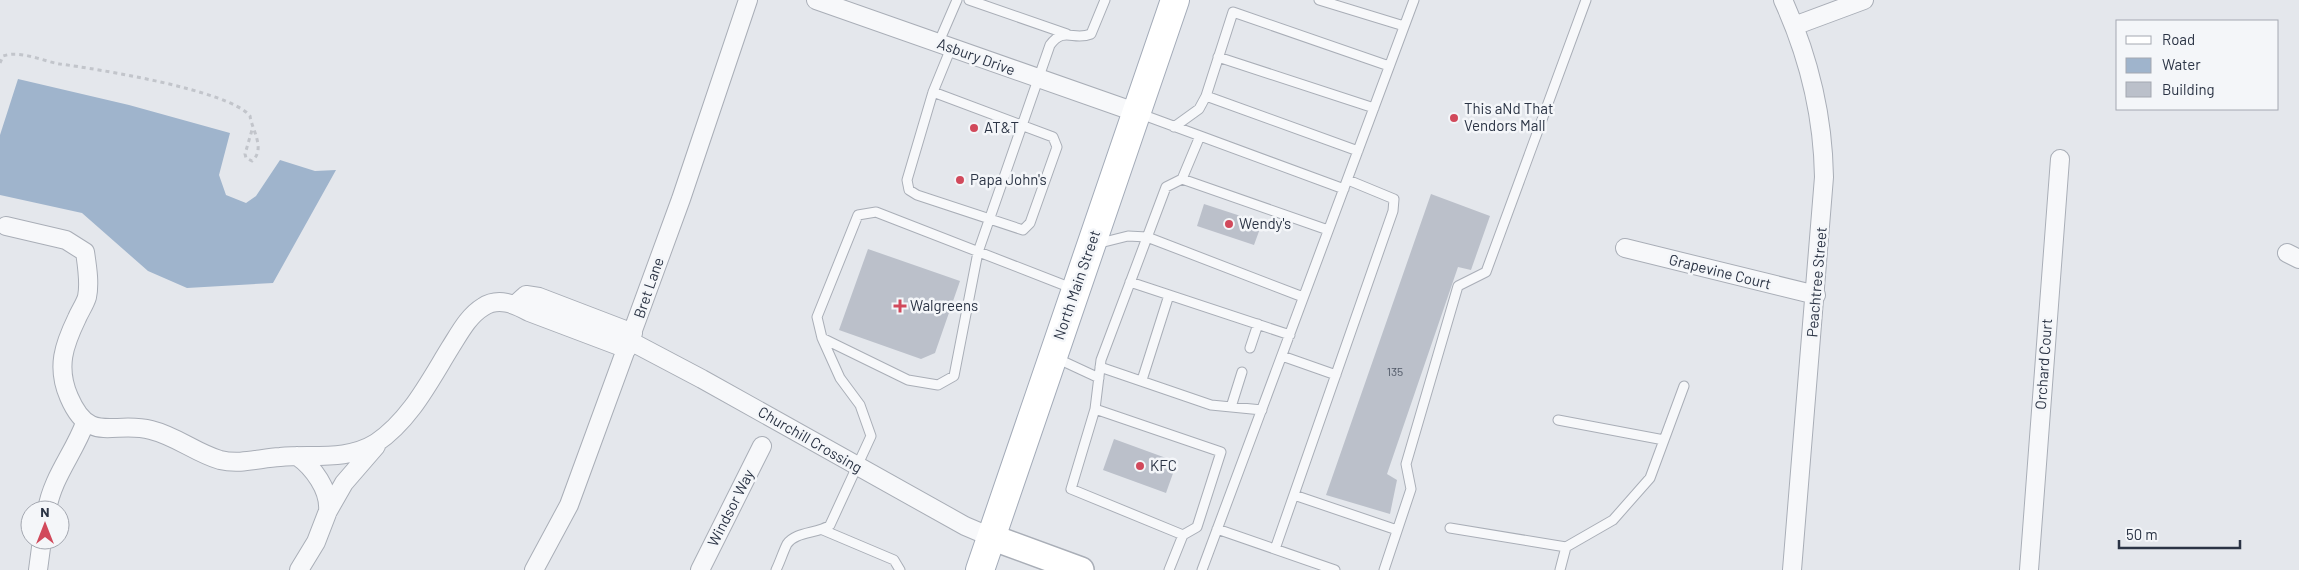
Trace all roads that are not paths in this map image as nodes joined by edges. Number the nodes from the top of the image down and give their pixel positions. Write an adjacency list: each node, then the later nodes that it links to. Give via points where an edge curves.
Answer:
1 (748, 0): 45 (street, Bret Lane)
2 (816, 0): 15 (street, Asbury Drive)
3 (957, 0): 15 (lane)
4 (969, 0): 14 (lane)
5 (1105, 0): 14 (lane, via 1092,34 1079,37)
6 (1175, 0): 22 (main road, North Main Street)
7 (1319, 0): 12 (lane)
8 (1414, 0): 12 (lane)
9 (1586, 0): 71 (lane, via 1486,272 1458,286 1406,464 1411,489)
10 (1783, 0): 13 (street, Peachtree Street)
11 (1864, 0): 13 (street)
12 (1404, 26): 17 (lane)
13 (1794, 26): 40 (street, Peachtree Street, via 1817,97 1824,151)
14 (1067, 34): 18 (lane, via 1055,38 1050,45)
15 (944, 46): 18 (street, Asbury Drive); 19 (lane)
16 (1218, 57): 17 (lane, via 1233,12); 20 (lane); 21 (lane)
17 (1389, 66): 21 (lane)
18 (1038, 79): 22 (street, Asbury Drive); 23 (lane)
19 (933, 92): 23 (lane); 30 (lane, via 907,180 909,190)
20 (1206, 96): 24 (lane, via 1199,109); 26 (lane)
21 (1374, 108): 26 (lane)
22 (1135, 112): 24 (lane); 34 (main road, North Main Street)
23 (1022, 124): 30 (lane); 30 (lane, via 1053,137 1057,146 1030,223 1023,230)
24 (1174, 127): 25 (lane)
25 (1200, 136): 28 (lane); 29 (lane)
26 (1358, 151): 29 (lane)
27 (2060, 159): 91 (street, Orchard Court)
28 (1182, 179): 32 (lane); 33 (lane, via 1166,187)
29 (1346, 185): 32 (lane); 51 (lane, via 1394,199 1393,211)
30 (990, 219): 36 (lane)
31 (6, 226): 59 (street, via 66,240 85,252 87,298 68,337 61,361 69,396)
32 (1328, 230): 41 (lane)
33 (1146, 237): 34 (lane, via 1128,236); 37 (lane); 41 (lane)
34 (1091, 245): 38 (main road, North Main Street)
35 (1625, 248): 40 (street, Grapevine Court)
36 (978, 252): 38 (lane); 44 (lane, via 876,212 858,215 818,317); 44 (lane, via 954,376 938,384 908,380)
37 (1130, 282): 39 (lane); 49 (lane)
38 (1076, 290): 48 (main road, North Main Street)
39 (1170, 295): 42 (lane); 53 (lane)
40 (1816, 296): 90 (street, Peachtree Street)
41 (1303, 297): 43 (lane)
42 (1258, 324): 43 (lane); 46 (lane)
43 (1290, 335): 47 (lane)
44 (822, 338): 64 (lane, via 840,378 860,405 872,436)
45 (630, 341): 60 (street, Churchill Crossing, via 539,297 526,296 516,304 487,305 470,319 416,403); 64 (street, Churchill Crossing); 79 (street, Bret Lane, via 569,506)
46 (1250, 348)
47 (1282, 356): 51 (lane); 57 (lane)
48 (1053, 357): 52 (lane); 73 (main road, North Main Street)
49 (1100, 367): 52 (lane); 53 (lane)
50 (1242, 372): 55 (lane)
51 (1336, 375): 65 (lane)
52 (1099, 378): 56 (lane)
53 (1142, 380): 55 (lane, via 1211,405)
54 (1684, 386): 61 (lane)
55 (1231, 406): 57 (lane)
56 (1095, 409): 72 (lane, via 1071,489); 72 (lane, via 1221,452 1197,527)
57 (1262, 410): 69 (lane)
58 (1558, 420): 61 (lane)
59 (85, 423): 63 (street, via 104,429 149,429 209,456 232,462); 66 (street, via 78,442 57,476)
60 (389, 432): 63 (street, via 376,443 345,454); 67 (street, via 358,466)
61 (1664, 440): 74 (lane, via 1650,478 1613,520)
62 (762, 446): 80 (street, Windsor Way)
63 (297, 456): 67 (street, via 310,466 322,486 327,495)
64 (856, 466): 70 (lane, via 830,525); 73 (street, Churchill Crossing, via 976,532)
65 (1294, 495): 71 (lane); 75 (lane)
66 (50, 500)
67 (328, 511): 78 (street, via 323,529)
68 (1450, 528): 74 (lane)
69 (1217, 529): 75 (lane); 86 (lane)
70 (823, 530): 81 (lane, via 797,536 788,543); 82 (lane, via 894,560)
71 (1397, 530): 88 (lane)
72 (1183, 535): 85 (lane)
73 (991, 537): 83 (main road, North Main Street); 84 (street)
74 (1566, 547): 89 (lane)
75 (1275, 549): 87 (lane)
76 (41, 550): 77 (street)
77 (38, 570)
78 (299, 570)
79 (534, 570)
80 (700, 570)
81 (776, 570)
82 (900, 570)
83 (980, 570)
84 (1081, 570)
85 (1169, 570)
86 (1202, 570)
87 (1335, 570)
88 (1384, 570)
89 (1560, 570)
90 (1792, 570)
91 (2029, 570)

